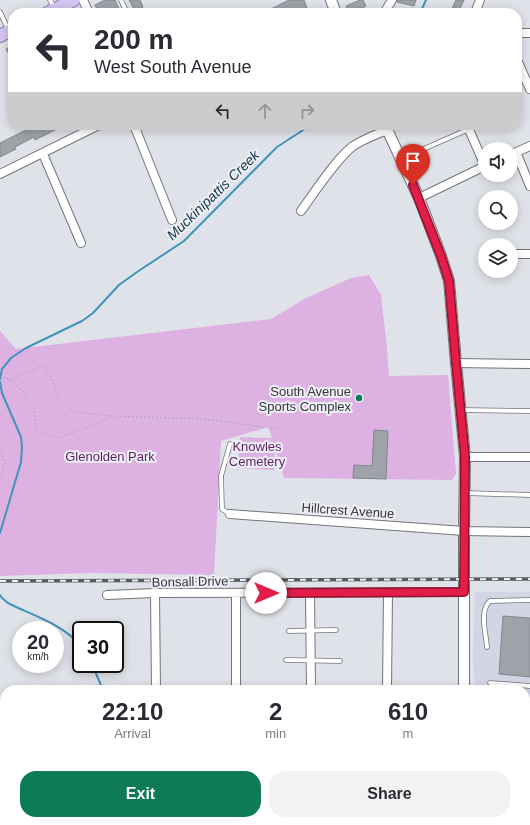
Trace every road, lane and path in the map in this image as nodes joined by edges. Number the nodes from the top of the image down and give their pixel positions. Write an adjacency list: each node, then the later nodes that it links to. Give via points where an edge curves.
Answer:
1 (74, 0): 2 (main road)
2 (51, 7)
3 (0, 12): 4 (lane)
4 (7, 32)
5 (522, 71): 6 (street)
6 (530, 89)
7 (89, 130): 16 (street)
8 (136, 130): 24 (street)
9 (382, 130): 23 (street, via 352,147)
10 (387, 130): 17 (street)
11 (462, 130): 17 (lane)
12 (469, 130): 14 (street)
13 (530, 146): 15 (street)
14 (478, 150)
15 (518, 151)
16 (43, 154): 20 (street); 25 (street)
17 (400, 159): 22 (street)
18 (518, 163): 21 (street)
19 (478, 169): 22 (street)
20 (0, 174)
21 (530, 186)
22 (419, 198): 28 (street, via 449,281)
23 (301, 211)
24 (172, 220)
25 (81, 243)
26 (518, 254): 27 (street)
27 (530, 254)
28 (456, 363): 29 (street); 32 (street)
29 (530, 364)
30 (0, 376): 31 (path)
31 (10, 380): 34 (path, via 42,366 52,379 59,401 75,412); 34 (path, via 25,393 28,403 34,409 36,429 57,438)
32 (460, 410): 33 (lane); 38 (street)
33 (530, 411)
34 (112, 416): 35 (path, via 204,419)
35 (278, 429)
36 (230, 444): 43 (lane, via 221,476 222,510)
37 (0, 452): 40 (path, via 5,464)
38 (465, 457): 39 (street); 41 (street)
39 (530, 457)
40 (0, 478)
41 (465, 493): 42 (lane); 44 (street)
42 (530, 495)
43 (230, 514): 44 (street, Hillcrest Avenue)
44 (464, 531): 45 (street, Hillcrest Avenue); 47 (street)
45 (530, 532)
46 (388, 592): 47 (street, Bonsall Drive); 50 (street, Bonsall Drive); 64 (street)
47 (464, 592): 65 (street)
48 (155, 593): 49 (street, Bonsall Drive); 51 (street, Bonsall Drive); 61 (street)
49 (236, 593): 50 (street, Bonsall Drive); 62 (street)
50 (310, 593): 53 (street)
51 (107, 595)
52 (530, 600): 56 (lane, via 490,601 486,604 484,611)
53 (311, 630): 54 (lane); 55 (lane); 58 (street)
54 (336, 630)
55 (289, 631)
56 (487, 647)
57 (286, 660): 58 (lane)
58 (311, 661): 59 (lane); 63 (street)
59 (340, 661)
60 (490, 683): 66 (lane)
61 (156, 685)
62 (236, 685)
63 (311, 685)
64 (387, 685)
65 (464, 685)
66 (517, 685)

